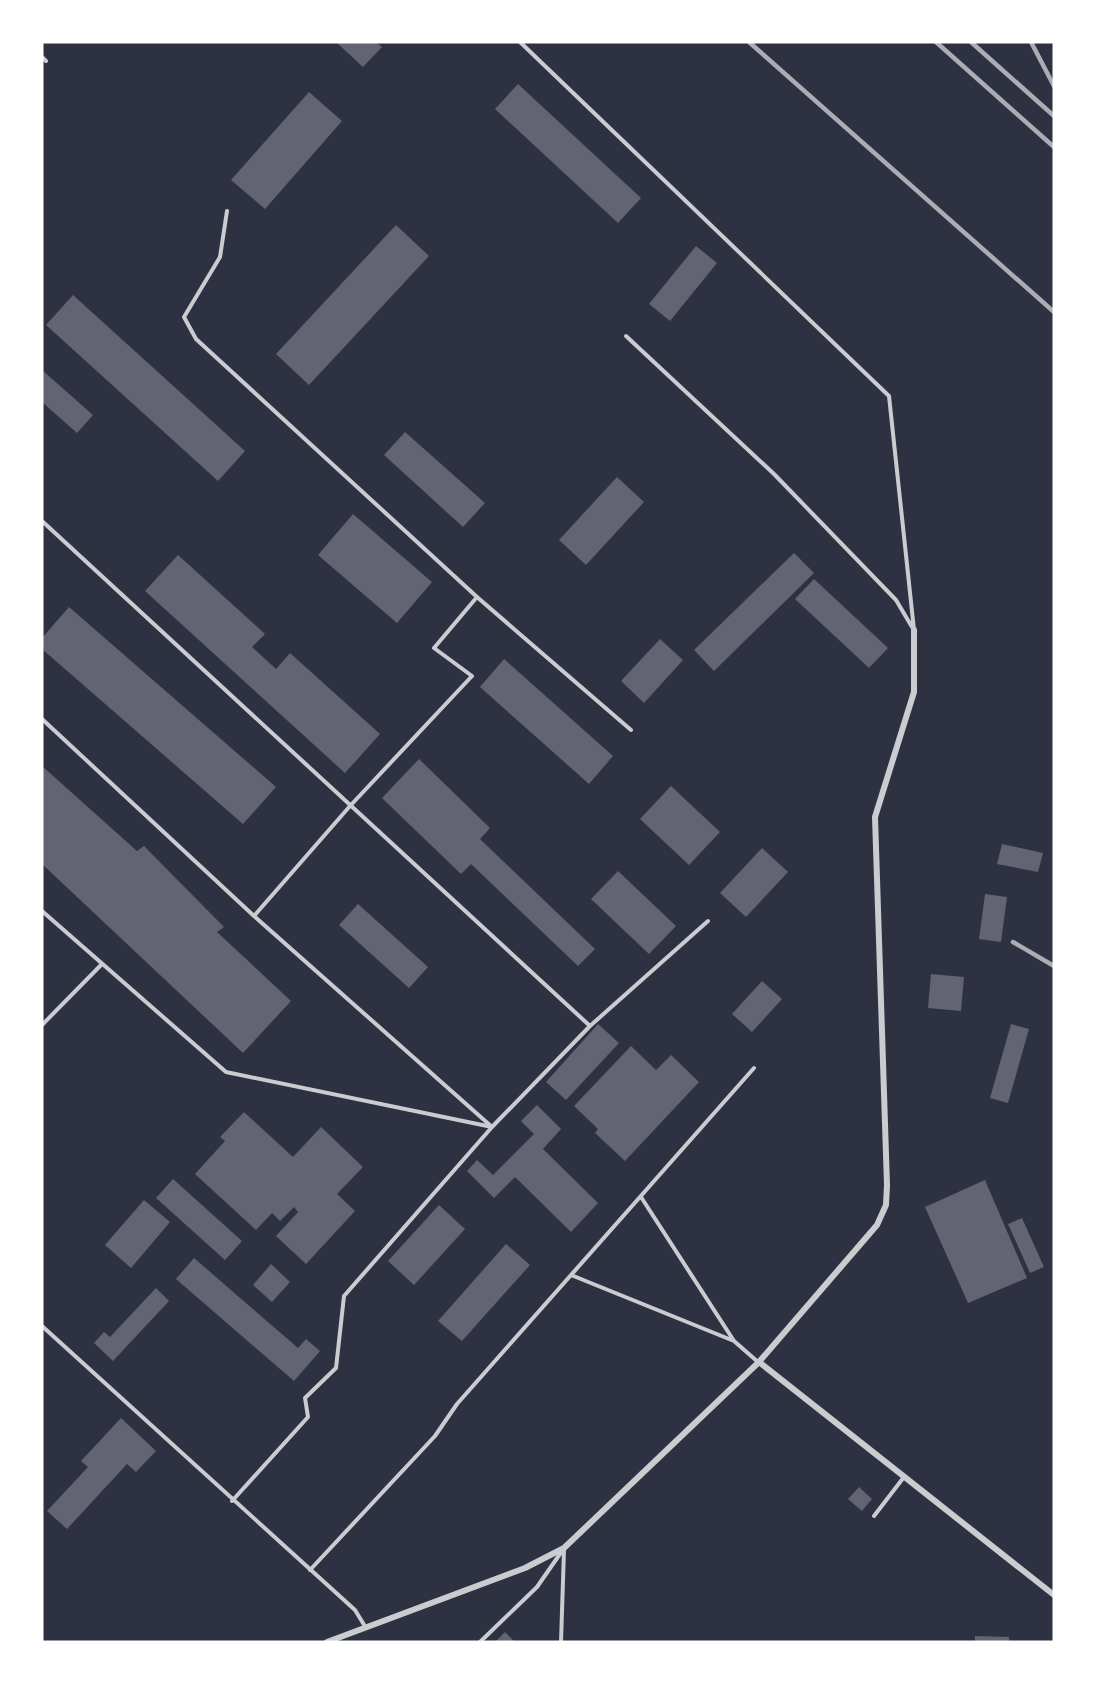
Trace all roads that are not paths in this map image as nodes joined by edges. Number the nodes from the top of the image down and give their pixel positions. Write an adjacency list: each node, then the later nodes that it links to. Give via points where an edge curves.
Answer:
1 (520, 42): 6 (lane, via 889,396)
2 (227, 211): 5 (lane, via 220,257 184,317 196,339)
3 (626, 336): 6 (lane, via 774,474 896,600)
4 (42, 521): 9 (lane)
5 (477, 597): 8 (lane); 9 (lane, via 434,648 472,676)
6 (914, 630): 22 (street, via 914,692 875,817 886,1205 877,1225)
7 (42, 718): 11 (lane)
8 (631, 730)
9 (350, 806): 11 (lane); 15 (lane)
10 (42, 911): 13 (lane)
11 (254, 916): 17 (lane)
12 (708, 921): 15 (lane)
13 (101, 965): 14 (lane); 17 (lane, via 226,1072)
14 (42, 1025)
15 (590, 1026): 17 (lane)
16 (754, 1068): 18 (lane)
17 (492, 1127): 24 (lane, via 344,1296 336,1368 305,1398 308,1417)
18 (641, 1197): 19 (lane); 21 (lane)
19 (571, 1275): 21 (lane); 27 (lane, via 457,1404 435,1436)
20 (42, 1326): 24 (lane)
21 (734, 1341): 22 (lane)
22 (759, 1362): 23 (street); 26 (street)
23 (904, 1477): 25 (lane); 28 (street)
24 (232, 1501): 27 (lane)
25 (874, 1516)
26 (564, 1548): 29 (street, via 525,1568); 31 (lane, via 537,1587); 32 (lane)
27 (310, 1570): 29 (lane, via 355,1610)
28 (1054, 1595)
29 (366, 1628): 30 (street)
30 (327, 1642)
31 (480, 1642)
32 (561, 1642)

